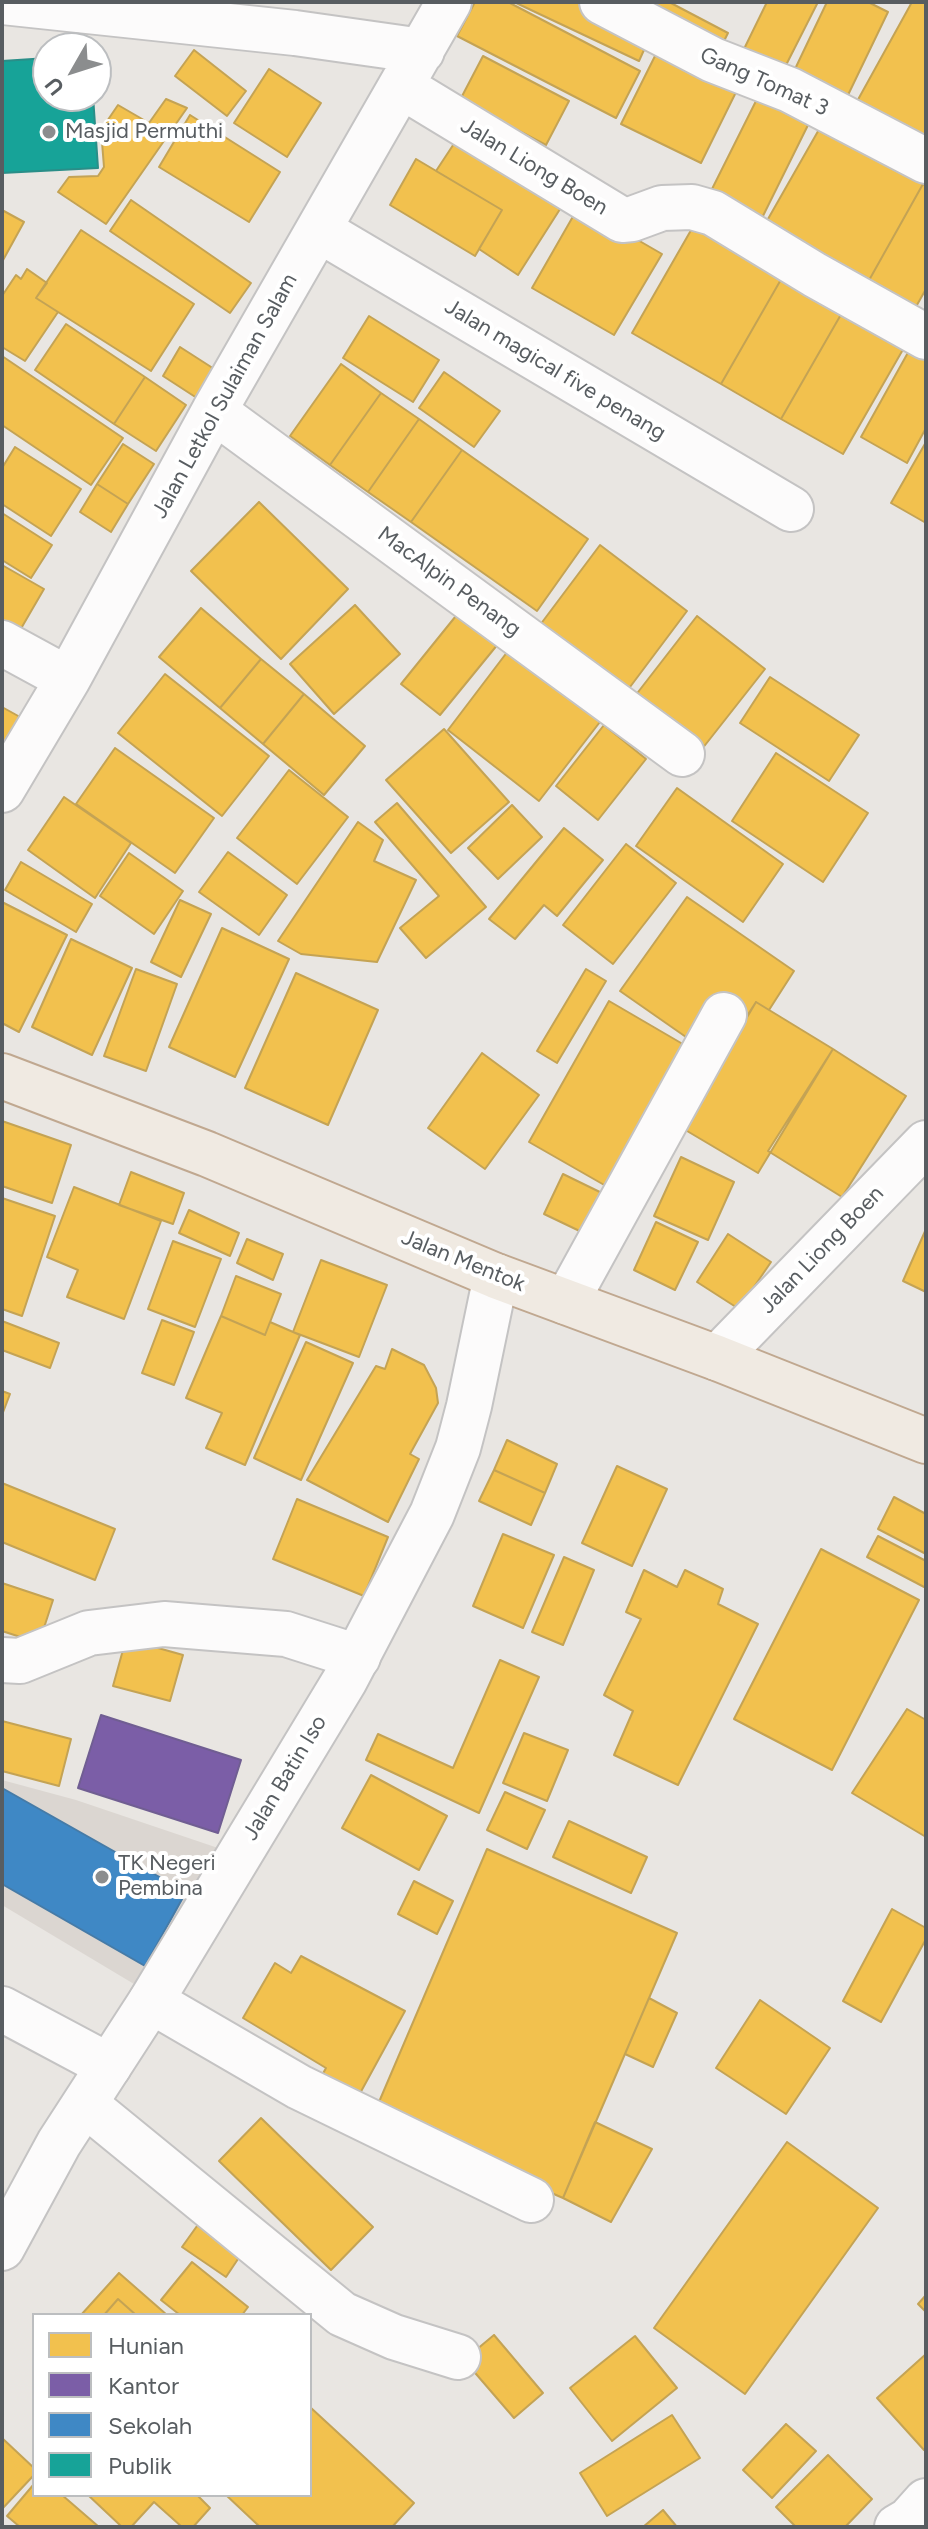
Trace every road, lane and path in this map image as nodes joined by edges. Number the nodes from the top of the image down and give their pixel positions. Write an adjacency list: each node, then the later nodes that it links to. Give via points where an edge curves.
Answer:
1 (3, 2): 4 (street, via 295,33)
2 (449, 2): 4 (street, Jalan Letkol Sulaiman Salam)
3 (602, 2): 5 (street, Gang Tomat 3)
4 (412, 68): 6 (street, Jalan Letkol Sulaiman Salam); 7 (street, Jalan Liong Boen, via 622,220 662,208 713,213)
5 (926, 161)
6 (319, 230): 8 (street, Jalan Letkol Sulaiman Salam); 9 (street, Jalan magical five penang)
7 (926, 337)
8 (214, 411): 11 (street, Jalan Letkol Sulaiman Salam); 12 (street, MacAlpin Penang)
9 (791, 509)
10 (2, 643): 11 (street)
11 (68, 679): 13 (street, Jalan Letkol Sulaiman Salam)
12 (682, 754)
13 (2, 790)
14 (724, 1015): 18 (street)
15 (2, 1076): 17 (highway, Jalan Mentok, via 207,1154)
16 (926, 1143): 19 (street, Jalan Liong Boen)
17 (496, 1276): 18 (highway, Jalan Mentok); 21 (street, Jalan Batin Iso, via 458,1448 432,1514)
18 (566, 1302): 19 (highway, Jalan Mentok)
19 (717, 1358): 20 (highway, Jalan Mentok)
20 (926, 1441)
21 (358, 1657): 22 (street, via 286,1634 164,1624 89,1633 20,1661); 23 (street, Jalan Batin Iso)
22 (2, 1660)
23 (151, 2001): 25 (street, Jalan Batin Iso); 27 (street, via 299,2087)
24 (2, 2009): 25 (street)
25 (109, 2066): 26 (street, Jalan Batin Iso)
26 (85, 2104): 28 (street, Jalan Batin Iso); 29 (street, via 342,2314)
27 (531, 2200)
28 (2, 2248)
29 (458, 2357)

